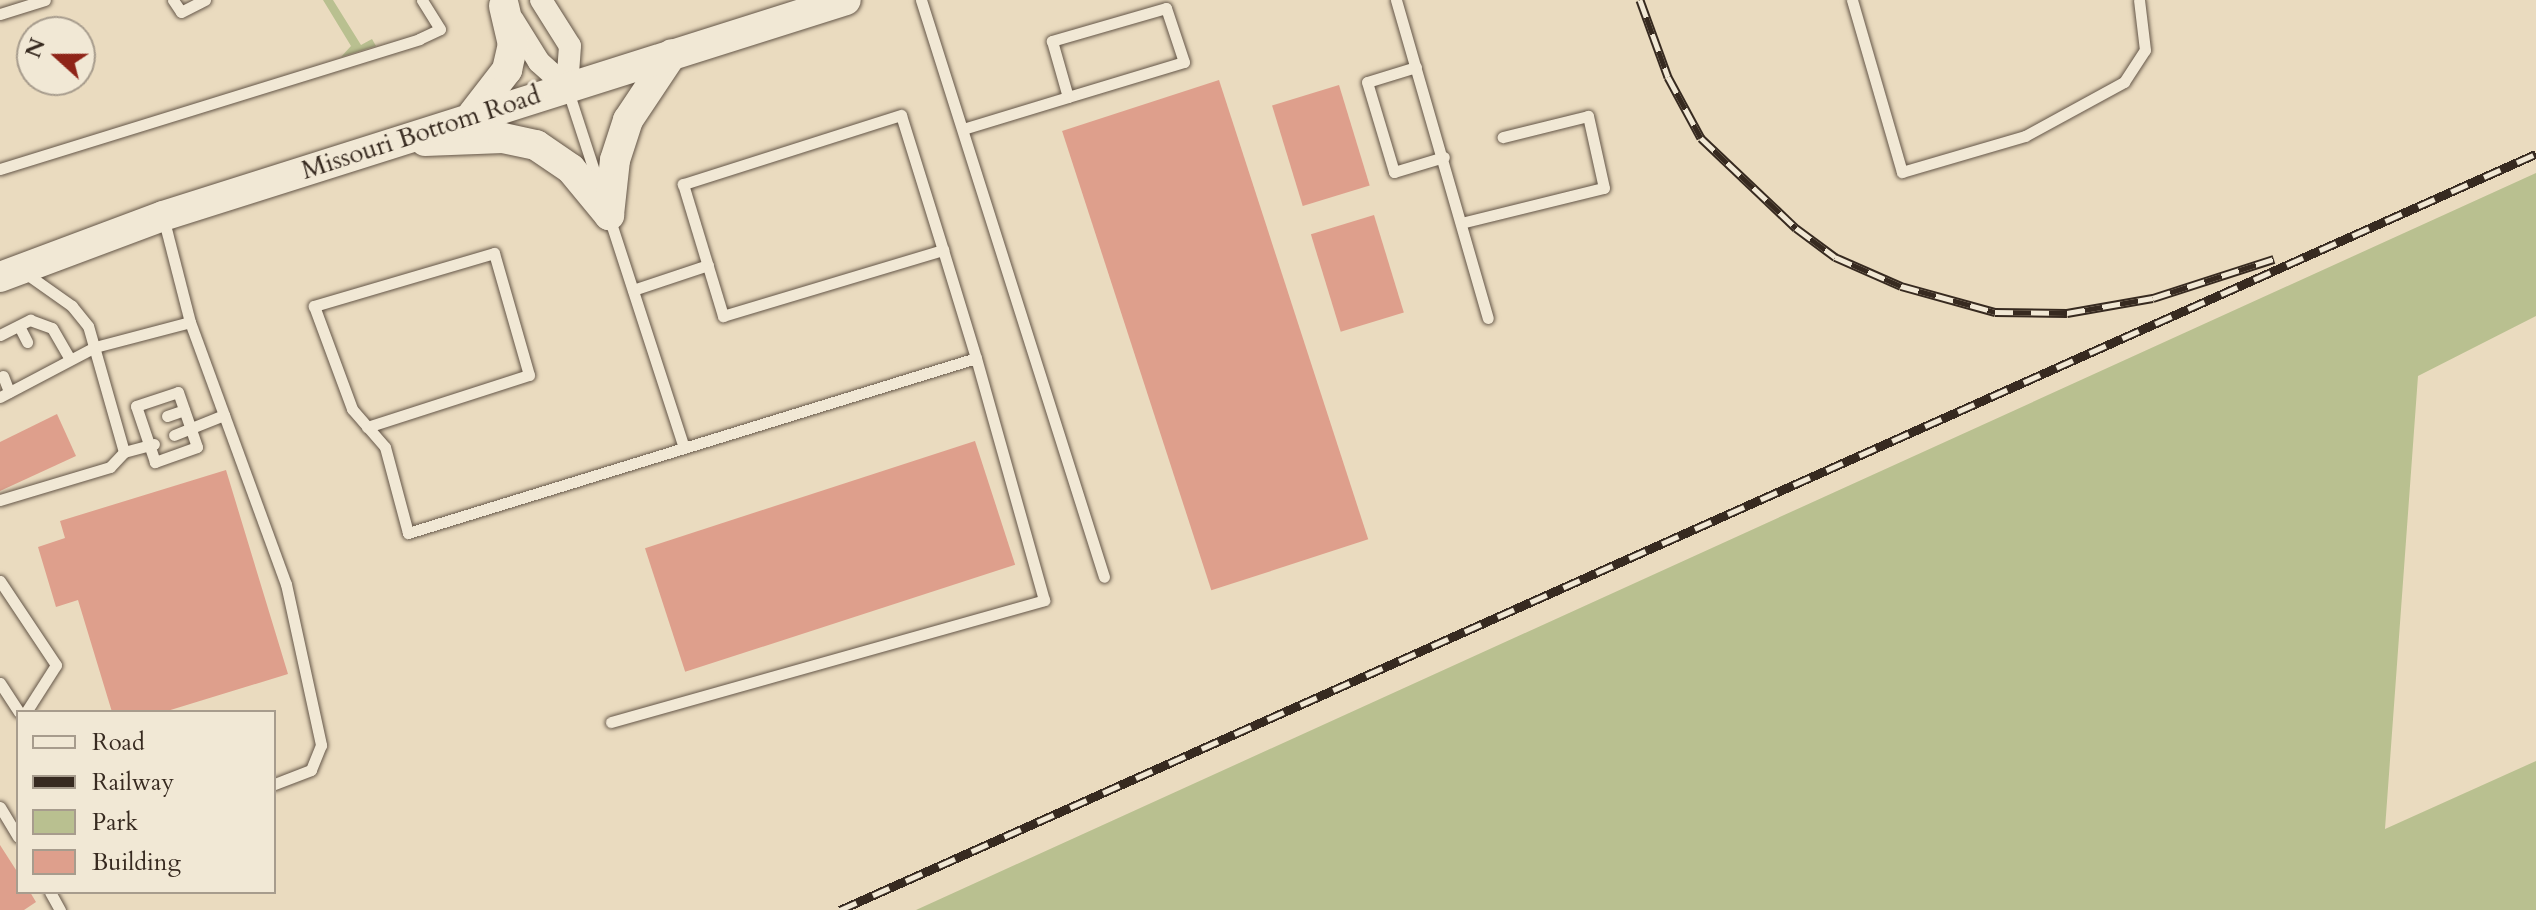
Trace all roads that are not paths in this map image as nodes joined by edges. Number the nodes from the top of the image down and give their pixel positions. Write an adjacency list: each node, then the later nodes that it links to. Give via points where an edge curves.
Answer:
1 (45, 0): 12 (lane)
2 (173, 0): 3 (lane, via 181,12)
3 (205, 0)
4 (422, 0): 22 (lane, via 440,29 419,39)
5 (541, 0): 15 (street, via 570,46)
6 (846, 0): 13 (street, Missouri Bottom Road)
7 (921, 0): 18 (lane)
8 (1396, 0): 14 (lane)
9 (1852, 0): 10 (lane, via 1902,172 2025,136 2124,82 2145,50)
10 (2139, 0)
11 (502, 3): 15 (street, via 539,62); 17 (street, via 513,45 507,70)
12 (0, 14)
13 (672, 54): 15 (street, Missouri Bottom Road); 23 (street, via 628,120 615,160)
14 (1416, 67): 21 (lane); 21 (lane, via 1367,82 1389,157 1394,172)
15 (567, 87): 17 (street, Missouri Bottom Road); 23 (lane)
16 (1068, 97): 16 (lane, via 1184,62 1166,8 1052,41); 18 (lane)
17 (471, 115): 20 (street, Missouri Bottom Road)
18 (963, 129): 52 (lane)
19 (1503, 137): 25 (lane, via 1588,116 1604,188)
20 (390, 144): 23 (street, via 503,138 536,145 571,169); 24 (street, Missouri Bottom Road)
21 (1444, 157): 25 (lane)
22 (0, 169)
23 (609, 215): 29 (lane)
24 (163, 216): 28 (street, Missouri Bottom Road); 31 (lane)
25 (1461, 223): 30 (lane)
26 (943, 250): 27 (lane, via 723,316); 27 (lane, via 901,115 683,184); 36 (lane)
27 (708, 265): 29 (lane)
28 (10, 273): 35 (lane, via 72,306)
29 (633, 290): 49 (lane)
30 (1488, 318)
31 (190, 322): 35 (lane); 43 (lane)
32 (19, 326): 33 (lane); 34 (lane); 37 (lane, via 30,320 52,328)
33 (0, 335)
34 (27, 342)
35 (95, 347): 37 (lane); 50 (lane)
36 (976, 358): 49 (lane); 57 (lane, via 1044,600)
37 (70, 359): 39 (lane)
38 (36, 361): 39 (lane)
39 (42, 374): 41 (lane)
40 (3, 376): 41 (lane)
41 (5, 394)
42 (184, 410): 44 (lane); 46 (lane); 48 (lane, via 178,392 136,406)
43 (224, 415): 46 (lane); 58 (lane, via 286,584 321,745 311,770)
44 (167, 416)
45 (367, 427): 45 (lane, via 352,409 314,306 494,253 529,375); 49 (lane, via 385,447 408,533)
46 (191, 428): 47 (lane); 48 (lane, via 197,447 155,462)
47 (174, 435)
48 (152, 445): 50 (lane)
49 (683, 445)
50 (124, 452): 51 (lane, via 110,467)
51 (0, 500)
52 (1104, 577)
53 (0, 581): 56 (lane, via 56,665)
54 (0, 683): 55 (lane)
55 (18, 710)
56 (27, 710)
57 (611, 722)
58 (276, 783)
59 (0, 807): 60 (lane)
60 (16, 834)

